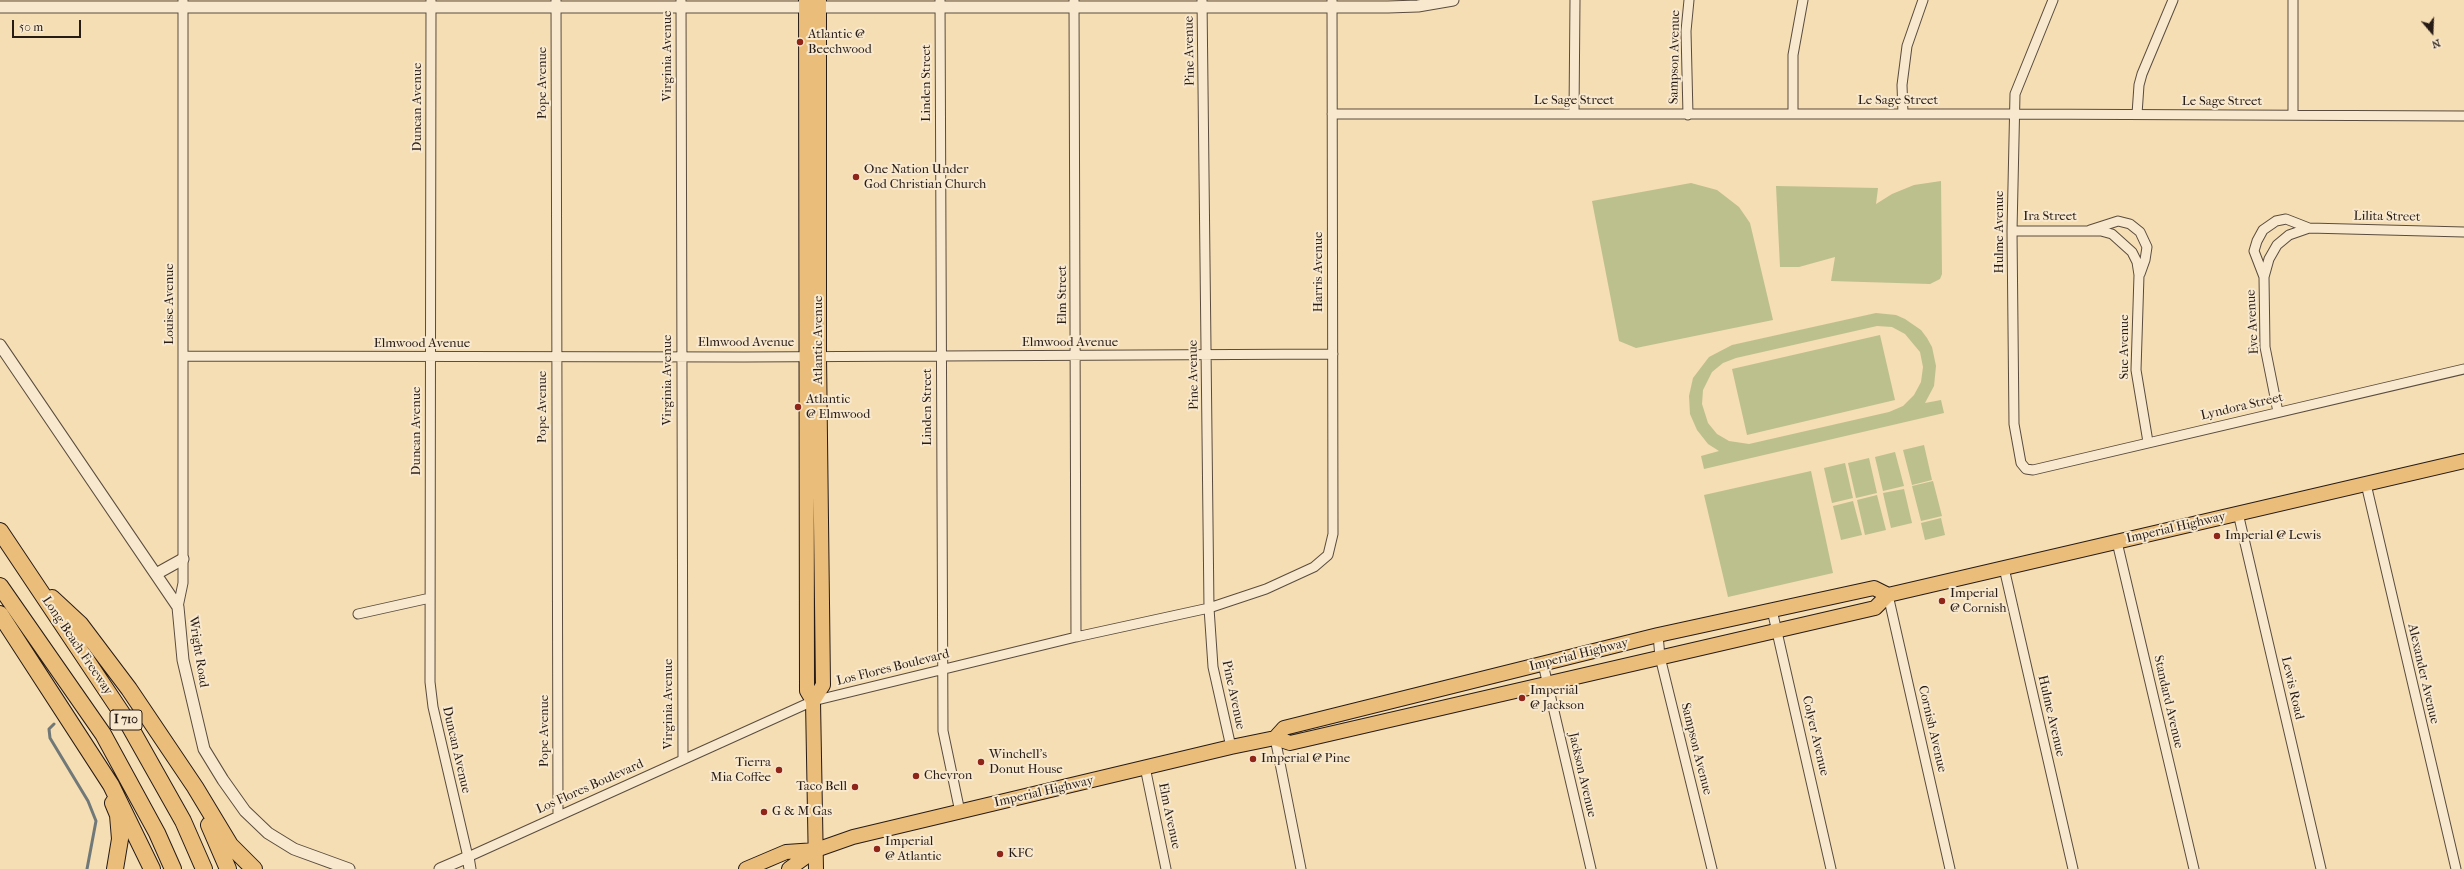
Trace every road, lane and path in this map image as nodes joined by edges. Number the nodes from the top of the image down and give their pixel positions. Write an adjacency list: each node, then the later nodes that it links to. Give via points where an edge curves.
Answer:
1 (1454, 0): 12 (street, via 1418,6)
2 (1575, 0): 20 (street)
3 (1689, 0): 25 (street, Sampson Avenue, via 1686,32)
4 (1803, 0): 21 (street, via 1794,55)
5 (1923, 0): 22 (street, via 1907,46 1902,85)
6 (2053, 0): 23 (street, Hulme Avenue, via 2015,94)
7 (2173, 0): 24 (street, via 2142,74)
8 (2293, 0): 26 (street)
9 (940, 3): 10 (street); 17 (street); 45 (street, Linden Street)
10 (1074, 3): 11 (street); 46 (street, Elm Street)
11 (1202, 3): 12 (street); 40 (street, Pine Avenue)
12 (1332, 3): 19 (street, Harris Avenue)
13 (183, 4): 14 (street); 18 (street); 41 (street, Louise Avenue)
14 (431, 4): 15 (street); 47 (street, Duncan Avenue)
15 (556, 4): 16 (street); 42 (street, Pope Avenue)
16 (681, 4): 17 (street); 43 (street, Virginia Avenue)
17 (813, 4): 44 (main road, Atlantic Avenue)
18 (0, 7)
19 (1332, 114): 20 (street, Le Sage Street); 39 (street, Harris Avenue)
20 (1574, 114): 25 (street, Le Sage Street)
21 (1793, 114): 22 (street, Le Sage Street); 25 (street, Le Sage Street)
22 (1903, 114): 23 (street, Le Sage Street)
23 (2014, 114): 24 (street, Le Sage Street); 31 (street, Hulme Avenue)
24 (2137, 114): 26 (street, Le Sage Street)
25 (1688, 115)
26 (2293, 115): 27 (street, Le Sage Street)
27 (2464, 116)
28 (2309, 228): 30 (street, Lilita Street, via 2286,219 2276,221); 33 (street, Lilita Street); 35 (street, Lilita Street, via 2290,235)
29 (2089, 230): 31 (street, Ira Street); 32 (street, Ira Street, via 2118,221 2130,224); 34 (street, Ira Street, via 2112,234)
30 (2263, 230): 37 (street, Eve Avenue, via 2256,241 2254,251)
31 (2012, 231): 52 (street, Hulme Avenue, via 2014,424 2021,463)
32 (2140, 232): 36 (street, Sue Avenue, via 2147,247)
33 (2464, 232)
34 (2123, 243): 36 (street, Sue Avenue, via 2137,262)
35 (2277, 245): 37 (street, Eve Avenue, via 2269,258)
36 (2139, 275): 50 (street, Sue Avenue, via 2136,370)
37 (2264, 277): 49 (street, Eve Avenue, via 2265,347)
38 (0, 345): 60 (street, Wright Road)
39 (1333, 354): 40 (street, Elmwood Avenue); 57 (street, Harris Avenue)
40 (1207, 355): 46 (street, Elmwood Avenue); 66 (street, Pine Avenue)
41 (183, 356): 47 (street, Elmwood Avenue); 58 (street, Louise Avenue)
42 (556, 356): 43 (street, Elmwood Avenue); 47 (street, Elmwood Avenue); 85 (street, Pope Avenue)
43 (681, 356): 44 (street, Elmwood Avenue); 80 (street, Virginia Avenue)
44 (812, 356): 45 (street, Elmwood Avenue); 77 (main road, Atlantic Avenue, via 822,686)
45 (941, 356): 46 (street, Elmwood Avenue); 75 (street, Linden Street)
46 (1076, 356): 72 (street, Elm Street)
47 (430, 357): 64 (street, Duncan Avenue)
48 (2464, 369): 49 (street, Lyndora Street)
49 (2278, 412): 50 (street, Lyndora Street)
50 (2148, 442): 52 (street, Lyndora Street)
51 (2464, 461): 53 (main road, Imperial Highway)
52 (2026, 470)
53 (2366, 484): 54 (main road, Imperial Highway); 109 (street, Alexander Avenue)
54 (2238, 513): 56 (main road, Imperial Highway); 108 (street, Lewis Road)
55 (0, 531): 61 (highway, Long Beach Freeway / I 710)
56 (2117, 542): 59 (main road, Imperial Highway); 107 (street, Standard Avenue)
57 (1332, 544): 66 (street, Los Flores Boulevard, via 1328,555 1314,566 1266,589)
58 (182, 559): 60 (street); 65 (street, Louise Avenue)
59 (2004, 568): 63 (main road, Imperial Highway); 106 (street, Hulme Avenue)
60 (156, 574): 65 (street, Wright Road)
61 (32, 579): 83 (highway, via 80,624 154,724); 91 (highway, Long Beach Freeway / I 710, via 125,718 183,821)
62 (0, 586): 90 (highway, I 710, via 103,734 157,833)
63 (1888, 595): 67 (main road, Imperial Highway, via 1874,588); 70 (main road, Imperial Highway, via 1876,608); 105 (street, Cornish Avenue)
64 (430, 598): 69 (street); 87 (street, Duncan Avenue, via 430,682 433,707)
65 (178, 608): 94 (street, Wright Road, via 183,660 204,749 223,780 245,811 268,833 294,849)
66 (1209, 608): 72 (street, Los Flores Boulevard); 79 (street, Pine Avenue, via 1213,667)
67 (1772, 610): 70 (street, Colyer Avenue); 71 (main road, Imperial Highway)
68 (0, 614): 81 (highway)
69 (358, 614)
70 (1777, 630): 73 (main road, Imperial Highway); 104 (street, Colyer Avenue)
71 (1658, 635): 73 (street, Sampson Avenue); 74 (main road, Imperial Highway)
72 (1076, 637): 75 (street, Los Flores Boulevard)
73 (1660, 657): 76 (main road, Imperial Highway); 103 (street, Sampson Avenue)
74 (1543, 664): 76 (street, Jackson Avenue); 78 (main road, Imperial Highway, via 1284,728)
75 (941, 669): 77 (street, Los Flores Boulevard); 84 (street, Linden Street, via 943,731)
76 (1548, 683): 78 (main road, Imperial Highway, via 1290,743); 102 (street, Jackson Avenue)
77 (813, 701): 80 (street, Los Flores Boulevard); 86 (main road, Atlantic Avenue)
78 (1274, 738): 79 (main road, Imperial Highway); 101 (street)
79 (1231, 747): 82 (main road, Imperial Highway)
80 (683, 759): 85 (street, Los Flores Boulevard)
81 (94, 762): 88 (highway, via 118,815 120,839); 89 (highway, via 111,785)
82 (1145, 768): 84 (main road, Imperial Highway); 100 (street, Elm Avenue)
83 (184, 773): 92 (highway); 93 (highway, via 196,786 230,845)
84 (960, 812): 86 (main road, Imperial Highway, via 853,837)
85 (558, 815): 87 (street, Los Flores Boulevard)
86 (816, 850): 97 (main road, Imperial Highway, via 786,852); 98 (main road, Imperial Highway); 99 (main road, Atlantic Avenue)
87 (468, 857): 95 (street); 96 (street)
88 (115, 869)
89 (152, 869)
90 (173, 869)
91 (204, 869)
92 (228, 869)
93 (254, 869)
94 (349, 869)
95 (440, 869)
96 (470, 869)
97 (746, 869)
98 (789, 869)
99 (816, 869)
100 (1166, 869)
101 (1301, 869)
102 (1591, 869)
103 (1712, 869)
104 (1831, 869)
105 (1950, 869)
106 (2073, 869)
107 (2194, 869)
108 (2322, 869)
109 (2456, 869)

